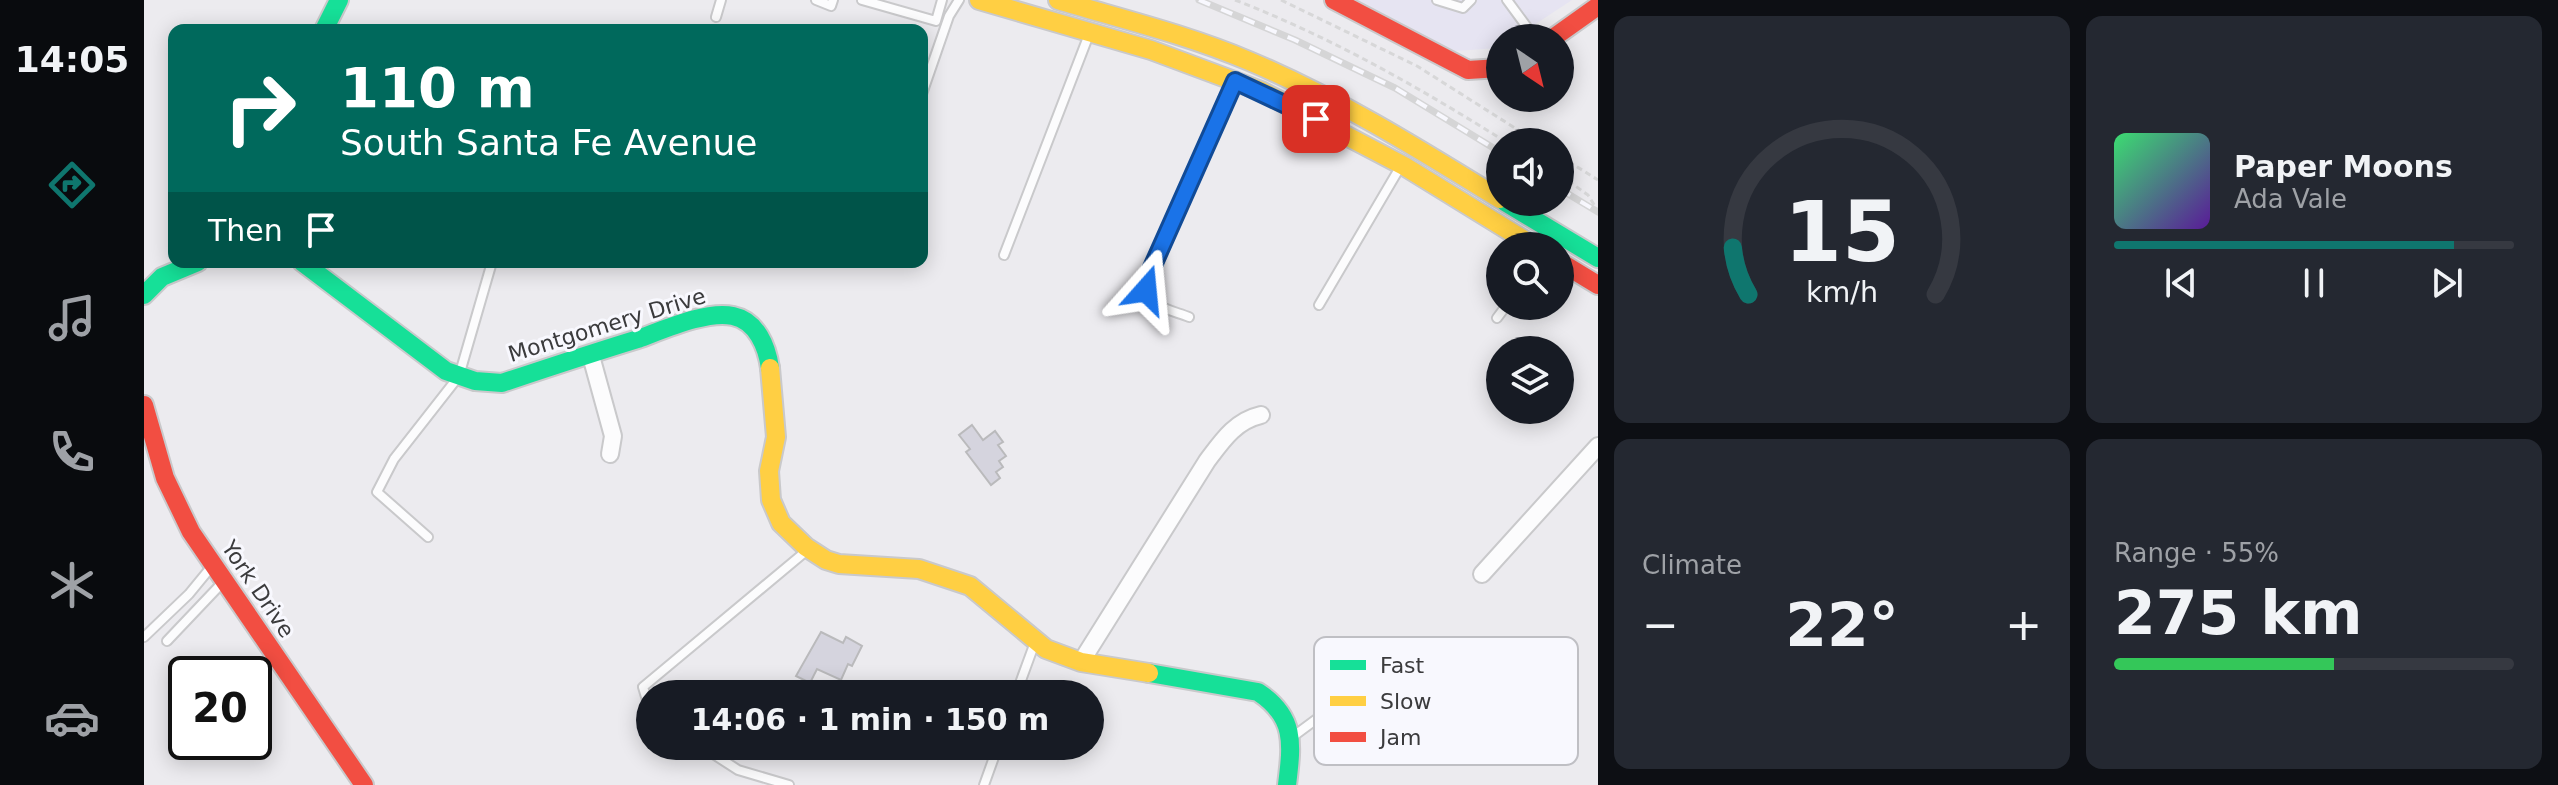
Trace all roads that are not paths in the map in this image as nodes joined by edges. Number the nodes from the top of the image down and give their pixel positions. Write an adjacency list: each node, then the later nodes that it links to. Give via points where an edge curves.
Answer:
1 (339, 0): 16 (street)
2 (721, 0): 15 (lane)
3 (816, 0): 4 (lane, via 831,6)
4 (833, 0)
5 (862, 0): 6 (lane, via 936,21)
6 (942, 0)
7 (959, 0): 21 (lane)
8 (979, 0): 19 (street)
9 (1058, 0): 24 (street, via 1270,71)
10 (1334, 0): 20 (street, via 1468,70)
11 (1437, 0): 12 (lane, via 1463,8)
12 (1471, 0)
13 (1507, 0): 17 (lane)
14 (1598, 6): 18 (street)
15 (716, 17)
16 (327, 24)
17 (1525, 24)
18 (1573, 24)
19 (1089, 32): 22 (street); 27 (lane)
20 (1486, 69)
21 (928, 77)
22 (1235, 81): 23 (street); 36 (lane, via 1146,281 1155,305)
23 (1401, 165): 26 (street); 35 (lane)
24 (1486, 190)
25 (1528, 216): 28 (street)
26 (1511, 232)
27 (1004, 255)
28 (1598, 258)
29 (184, 268): 34 (street, via 162,277)
30 (310, 268): 38 (street, Montgomery Drive)
31 (490, 268): 38 (lane)
32 (1574, 270): 33 (street)
33 (1598, 285)
34 (144, 295)
35 (1319, 305)
36 (1189, 317)
37 (591, 356): 38 (street, Montgomery Drive, via 502,383); 42 (street, via 613,436); 44 (street, Montgomery Drive, via 720,314 737,316 755,329 767,349 773,386 771,500 781,523)
38 (459, 376): 43 (lane, via 394,459 377,492)
39 (1261, 415): 50 (street, via 1238,425 1207,461)
40 (145, 418): 45 (street, York Drive, via 177,506)
41 (1598, 446): 46 (street)
42 (610, 454)
43 (428, 537)
44 (809, 549): 48 (street, Montgomery Drive, via 839,564 919,569 970,586); 51 (lane)
45 (218, 574): 47 (lane); 49 (lane); 57 (street, York Drive)
46 (1482, 574)
47 (144, 637)
48 (1035, 640): 50 (street, Montgomery Drive); 52 (lane)
49 (167, 641)
50 (1081, 662): 54 (street, Montgomery Drive, via 1258,692 1289,725)
51 (651, 680)
52 (1021, 680)
53 (1314, 720): 54 (lane)
54 (1291, 737): 60 (street)
55 (723, 760): 58 (lane)
56 (993, 760): 59 (lane)
57 (364, 785)
58 (789, 785)
59 (984, 785)
60 (1287, 785)

